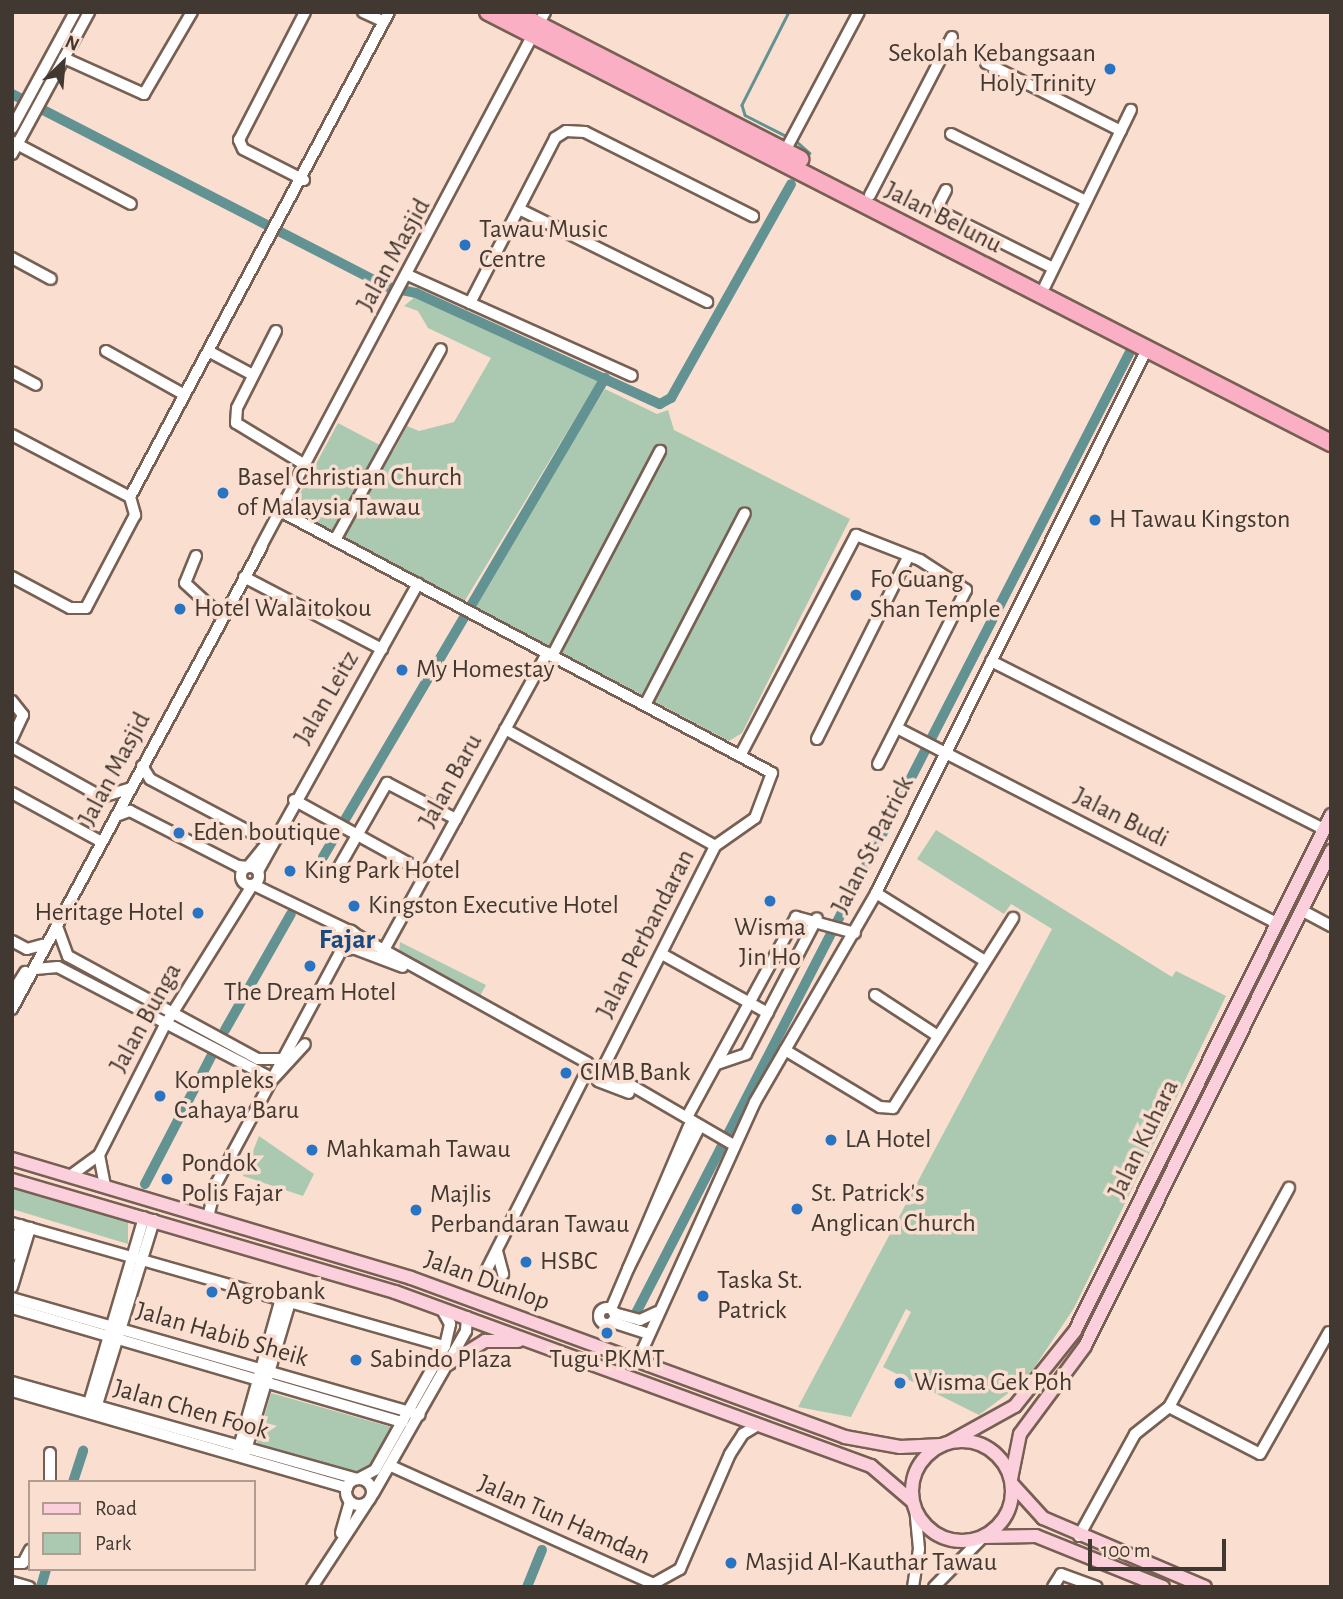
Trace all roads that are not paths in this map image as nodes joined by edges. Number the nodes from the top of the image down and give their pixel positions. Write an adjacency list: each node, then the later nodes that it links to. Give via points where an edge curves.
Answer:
1 (75, 12): 15 (street)
2 (89, 12): 12 (street)
3 (192, 12): 12 (street, via 144,94)
4 (305, 12): 20 (street, via 239,140 243,149)
5 (363, 12): 9 (street)
6 (488, 12): 10 (highway)
7 (514, 12): 10 (highway)
8 (859, 12): 18 (street)
9 (387, 17): 20 (street)
10 (539, 24): 18 (highway, Jalan Belunu); 30 (street, Jalan Masjid); 36 (highway, Jalan Belunu)
11 (951, 37): 22 (street)
12 (64, 58): 19 (street)
13 (985, 63): 16 (street)
14 (1131, 110): 16 (street)
15 (12, 128)
16 (1121, 131): 23 (street)
17 (951, 134): 23 (street)
18 (789, 143): 22 (highway, Jalan Belunu)
19 (14, 147): 24 (street)
20 (304, 180): 38 (street)
21 (946, 190): 28 (street, via 939,204 943,213)
22 (870, 195): 31 (highway, Jalan Belunu)
23 (1086, 201): 28 (street)
24 (131, 204)
25 (519, 209): 26 (street, via 555,138 572,129); 32 (street); 33 (street)
26 (753, 216)
27 (12, 258): 29 (street)
28 (1054, 268): 31 (street)
29 (51, 279)
30 (407, 279): 33 (street); 48 (street, Jalan Masjid)
31 (1045, 286): 44 (highway, Jalan Belunu)
32 (707, 302)
33 (470, 303): 41 (street)
34 (276, 331): 40 (street)
35 (441, 349): 53 (street)
36 (1147, 349): 46 (highway, Jalan Belunu); 63 (street, Jalan St Patrick)
37 (106, 351): 43 (street)
38 (210, 352): 40 (street); 43 (street)
39 (12, 372): 42 (street)
40 (253, 374): 48 (street, via 236,423)
41 (632, 376)
42 (36, 385)
43 (186, 395): 50 (street)
44 (1331, 433)
45 (12, 435): 50 (street)
46 (1331, 443)
47 (660, 451): 62 (street, Jalan Baru)
48 (305, 465): 49 (street, Jalan Masjid)
49 (288, 494): 51 (street, Jalan Masjid); 54 (street, Jalan Masjid)
50 (130, 497): 57 (street, via 135,515 116,556 81,610)
51 (282, 512): 53 (street); 54 (street, Jalan Masjid)
52 (745, 513): 65 (street)
53 (335, 540): 59 (street)
54 (258, 552): 58 (street, Jalan Masjid)
55 (197, 556): 60 (street, via 185,583)
56 (907, 559): 66 (street, via 959,580 967,590); 69 (street); 72 (street, via 851,537)
57 (12, 577)
58 (244, 577): 60 (street, Jalan Masjid); 61 (street)
59 (418, 584): 61 (street, Jalan Leitz); 62 (street)
60 (222, 617): 74 (street, Jalan Masjid)
61 (382, 649): 77 (street, Jalan Leitz)
62 (550, 654): 65 (street); 67 (street, Jalan Baru)
63 (991, 661): 71 (street, Jalan St Patrick); 81 (street)
64 (12, 701): 68 (street, via 23,715)
65 (645, 705): 72 (street)
66 (897, 728): 71 (street, Jalan Budi); 73 (street)
67 (505, 729): 80 (street, Jalan Baru); 85 (street)
68 (12, 739)
69 (817, 739)
70 (12, 747): 75 (street, via 102,797 117,797)
71 (945, 753): 90 (street, Jalan St Patrick); 96 (street, Jalan Budi)
72 (740, 755): 85 (street, via 772,773 774,781 755,818)
73 (878, 764)
74 (142, 766): 75 (street, Jalan Masjid); 83 (street, via 150,779)
75 (131, 787): 79 (street, Jalan Masjid)
76 (12, 793): 84 (street)
77 (294, 800): 82 (street); 83 (street, Jalan Leitz)
78 (1331, 815): 81 (main road, Jalan Kuhara)
79 (116, 816): 84 (street, Jalan Masjid); 89 (street, via 130,811)
80 (456, 819): 82 (street, via 387,783); 88 (street, Jalan Baru)
81 (1323, 830): 96 (main road, Jalan Kuhara)
82 (357, 835): 87 (street); 88 (street)
83 (271, 838): 89 (street, Jalan Bunga)
84 (102, 842): 92 (street, Jalan Masjid)
85 (715, 846): 107 (street, Jalan Perbandaran)
86 (1331, 851): 91 (main road, Jalan Kuhara)
87 (339, 867)
88 (426, 873): 99 (street, Jalan Baru)
89 (251, 877): 93 (street); 115 (street, Jalan Bunga)
90 (876, 892): 101 (street, Jalan St Patrick); 108 (street)
91 (1301, 910): 97 (street); 125 (main road, Jalan Kuhara)
92 (64, 914): 98 (street, Jalan Masjid); 103 (street)
93 (324, 918): 100 (street); 104 (street)
94 (817, 918): 101 (street); 113 (street, via 796,917); 116 (street)
95 (1013, 918): 108 (street)
96 (1276, 923): 127 (main road, Jalan Kuhara)
97 (1331, 926)
98 (58, 929): 109 (street, Jalan Masjid); 115 (street, via 68,956)
99 (394, 931): 105 (street); 106 (street, Jalan Baru)
100 (351, 932): 104 (street); 104 (street); 105 (street)
101 (855, 933): 120 (street, Jalan St Patrick)
102 (12, 942): 103 (street, via 27,949)
103 (42, 945): 111 (street)
104 (344, 946): 105 (street); 121 (street)
105 (370, 947): 106 (street); 110 (street)
106 (385, 948): 110 (street)
107 (662, 954): 113 (street); 123 (street, Jalan Perbandaran, via 615,1043)
108 (985, 961): 118 (street)
109 (35, 969): 114 (street, Jalan Masjid); 117 (street, via 58,967)
110 (422, 974): 123 (street)
111 (12, 993)
112 (876, 995): 118 (street)
113 (749, 1003): 116 (street); 122 (street)
114 (12, 1009)
115 (172, 1013): 117 (street, Jalan Bunga); 121 (street, via 258,1059)
116 (768, 1013): 122 (street, via 743,1058)
117 (165, 1025): 124 (street); 129 (street, Jalan Bunga)
118 (938, 1036): 120 (street, via 887,1109)
119 (304, 1044): 124 (street)
120 (785, 1050): 128 (street, Jalan St Patrick)
121 (283, 1059): 124 (street)
122 (717, 1063): 126 (street)
123 (594, 1070): 126 (street); 138 (street, Jalan Perbandaran)
124 (269, 1078): 135 (street, via 266,1093 216,1184)
125 (1207, 1100): 127 (main road, via 1195,1105); 173 (main road, Jalan Kuhara, via 1085,1346 1020,1434)
126 (690, 1130): 128 (street); 150 (street)
127 (1172, 1136): 167 (main road, Jalan Kuhara, via 1061,1353 1015,1406)
128 (725, 1141): 149 (street, Jalan St Patrick)
129 (99, 1155): 131 (street, Jalan Bunga); 133 (street)
130 (12, 1159): 131 (main road, Jalan Dunlop)
131 (69, 1176): 133 (main road, Jalan Dunlop)
132 (12, 1180): 136 (main road, Jalan Dunlop)
133 (105, 1186): 135 (main road, Jalan Dunlop)
134 (1289, 1188): 163 (street)
135 (208, 1217): 143 (main road, Jalan Dunlop)
136 (149, 1219): 140 (street); 148 (main road, Jalan Dunlop)
137 (21, 1225): 139 (street); 140 (street); 144 (street)
138 (497, 1251): 141 (street, Jalan Perbandaran); 142 (street)
139 (12, 1255)
140 (137, 1258): 146 (street); 153 (street)
141 (487, 1269)
142 (503, 1275)
143 (411, 1278): 151 (main road, via 460,1303); 157 (main road, Jalan Dunlop)
144 (12, 1287)
145 (12, 1298): 153 (street, Jalan Habib Sheik)
146 (285, 1300): 156 (street); 159 (street)
147 (12, 1308): 153 (street, Jalan Habib Sheik)
148 (441, 1308): 151 (main road, Jalan Dunlop); 156 (street, via 450,1324)
149 (658, 1311): 150 (street, via 639,1320); 154 (street, Jalan St Patrick)
150 (612, 1315): 154 (street)
151 (467, 1317): 155 (main road, Jalan Dunlop); 158 (street)
152 (1329, 1332): 163 (street, via 1260,1454)
153 (115, 1333): 159 (street, Jalan Habib Sheik); 164 (street)
154 (648, 1334): 157 (street, Jalan St Patrick)
155 (535, 1342): 158 (main road, via 485,1341); 162 (main road, Jalan Dunlop)
156 (444, 1346): 165 (street)
157 (638, 1360): 162 (main road); 167 (main road, Jalan Dunlop, via 854,1440)
158 (448, 1364): 165 (street)
159 (263, 1376): 165 (street, Jalan Habib Sheik); 169 (street)
160 (12, 1382): 164 (street, Jalan Chen Fook)
161 (12, 1391): 164 (street, Jalan Chen Fook)
162 (673, 1392): 166 (main road, Jalan Dunlop)
163 (1169, 1407): 179 (street, via 1135,1434)
164 (91, 1409): 169 (street, Jalan Chen Fook)
165 (410, 1416): 170 (street); 171 (street, via 375,1470)
166 (758, 1425): 177 (main road, Jalan Dunlop, via 871,1466); 184 (street, Jalan Tun Hamdan, via 736,1443 680,1569)
167 (946, 1444): 173 (main road, via 966,1441 995,1453); 177 (main road, via 915,1475)
168 (50, 1453): 172 (street)
169 (241, 1453): 171 (street, Jalan Chen Fook); 174 (street, Jalan Chen Fook)
170 (391, 1466): 175 (street); 184 (street, Jalan Tun Hamdan)
171 (358, 1479): 174 (street); 175 (street, via 369,1483)
172 (50, 1480)
173 (1012, 1482): 179 (main road, via 1043,1518); 180 (main road, via 1006,1517)
174 (347, 1488): 176 (street)
175 (370, 1499): 176 (street); 178 (street)
176 (350, 1502): 178 (street)
177 (914, 1504): 180 (main road, via 922,1521 949,1539); 187 (street, via 919,1549)
178 (341, 1536): 186 (street)
179 (1079, 1536): 192 (main road)
180 (982, 1538): 188 (street); 191 (main road, via 1036,1536)
181 (28, 1554): 182 (street, via 23,1563)
182 (12, 1563)
183 (12, 1582): 185 (street)
184 (652, 1585)
185 (29, 1587)
186 (312, 1587)
187 (913, 1587)
188 (934, 1587)
189 (1053, 1587): 190 (street, via 1061,1574)
190 (1097, 1587)
191 (1163, 1587)
192 (1205, 1587)

